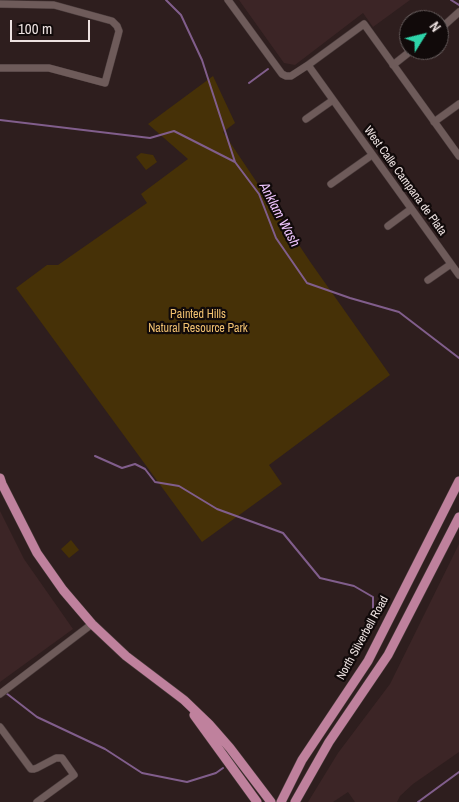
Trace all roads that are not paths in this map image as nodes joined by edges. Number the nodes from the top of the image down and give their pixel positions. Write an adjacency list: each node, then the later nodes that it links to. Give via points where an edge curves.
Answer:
1 (228, 0): 4 (street, via 282,74 291,76)
2 (0, 4): 6 (street, via 54,5 120,24 105,83 49,68)
3 (399, 60): 5 (street)
4 (308, 64): 5 (street, via 364,24); 7 (street, West Calle Campana de Plata)
5 (393, 64): 10 (street)
6 (0, 68)
7 (333, 100): 9 (street); 11 (street, West Calle Campana de Plata)
8 (459, 104): 10 (street)
9 (306, 119)
10 (434, 122): 12 (street)
11 (372, 155): 13 (street); 14 (street, West Calle Campana de Plata)
12 (459, 156)
13 (331, 184)
14 (412, 209): 15 (street); 16 (street, West Calle Campana de Plata)
15 (388, 226)
16 (451, 264): 17 (street, West Calle Campana de Plata); 18 (street)
17 (459, 275)
18 (428, 280)
19 (0, 478): 22 (main road, via 37,553)
20 (459, 481): 29 (main road, North Silverbell Road, via 368,660 302,760)
21 (459, 517): 30 (main road, via 388,655 329,742)
22 (92, 624): 23 (street); 24 (main road, via 126,656)
23 (0, 694)
24 (184, 700): 27 (main road); 28 (main road, via 215,730)
25 (0, 726): 26 (street, via 31,769 62,758 74,775)
26 (37, 802)
27 (257, 802)
28 (271, 802)
29 (281, 802)
30 (296, 802)

